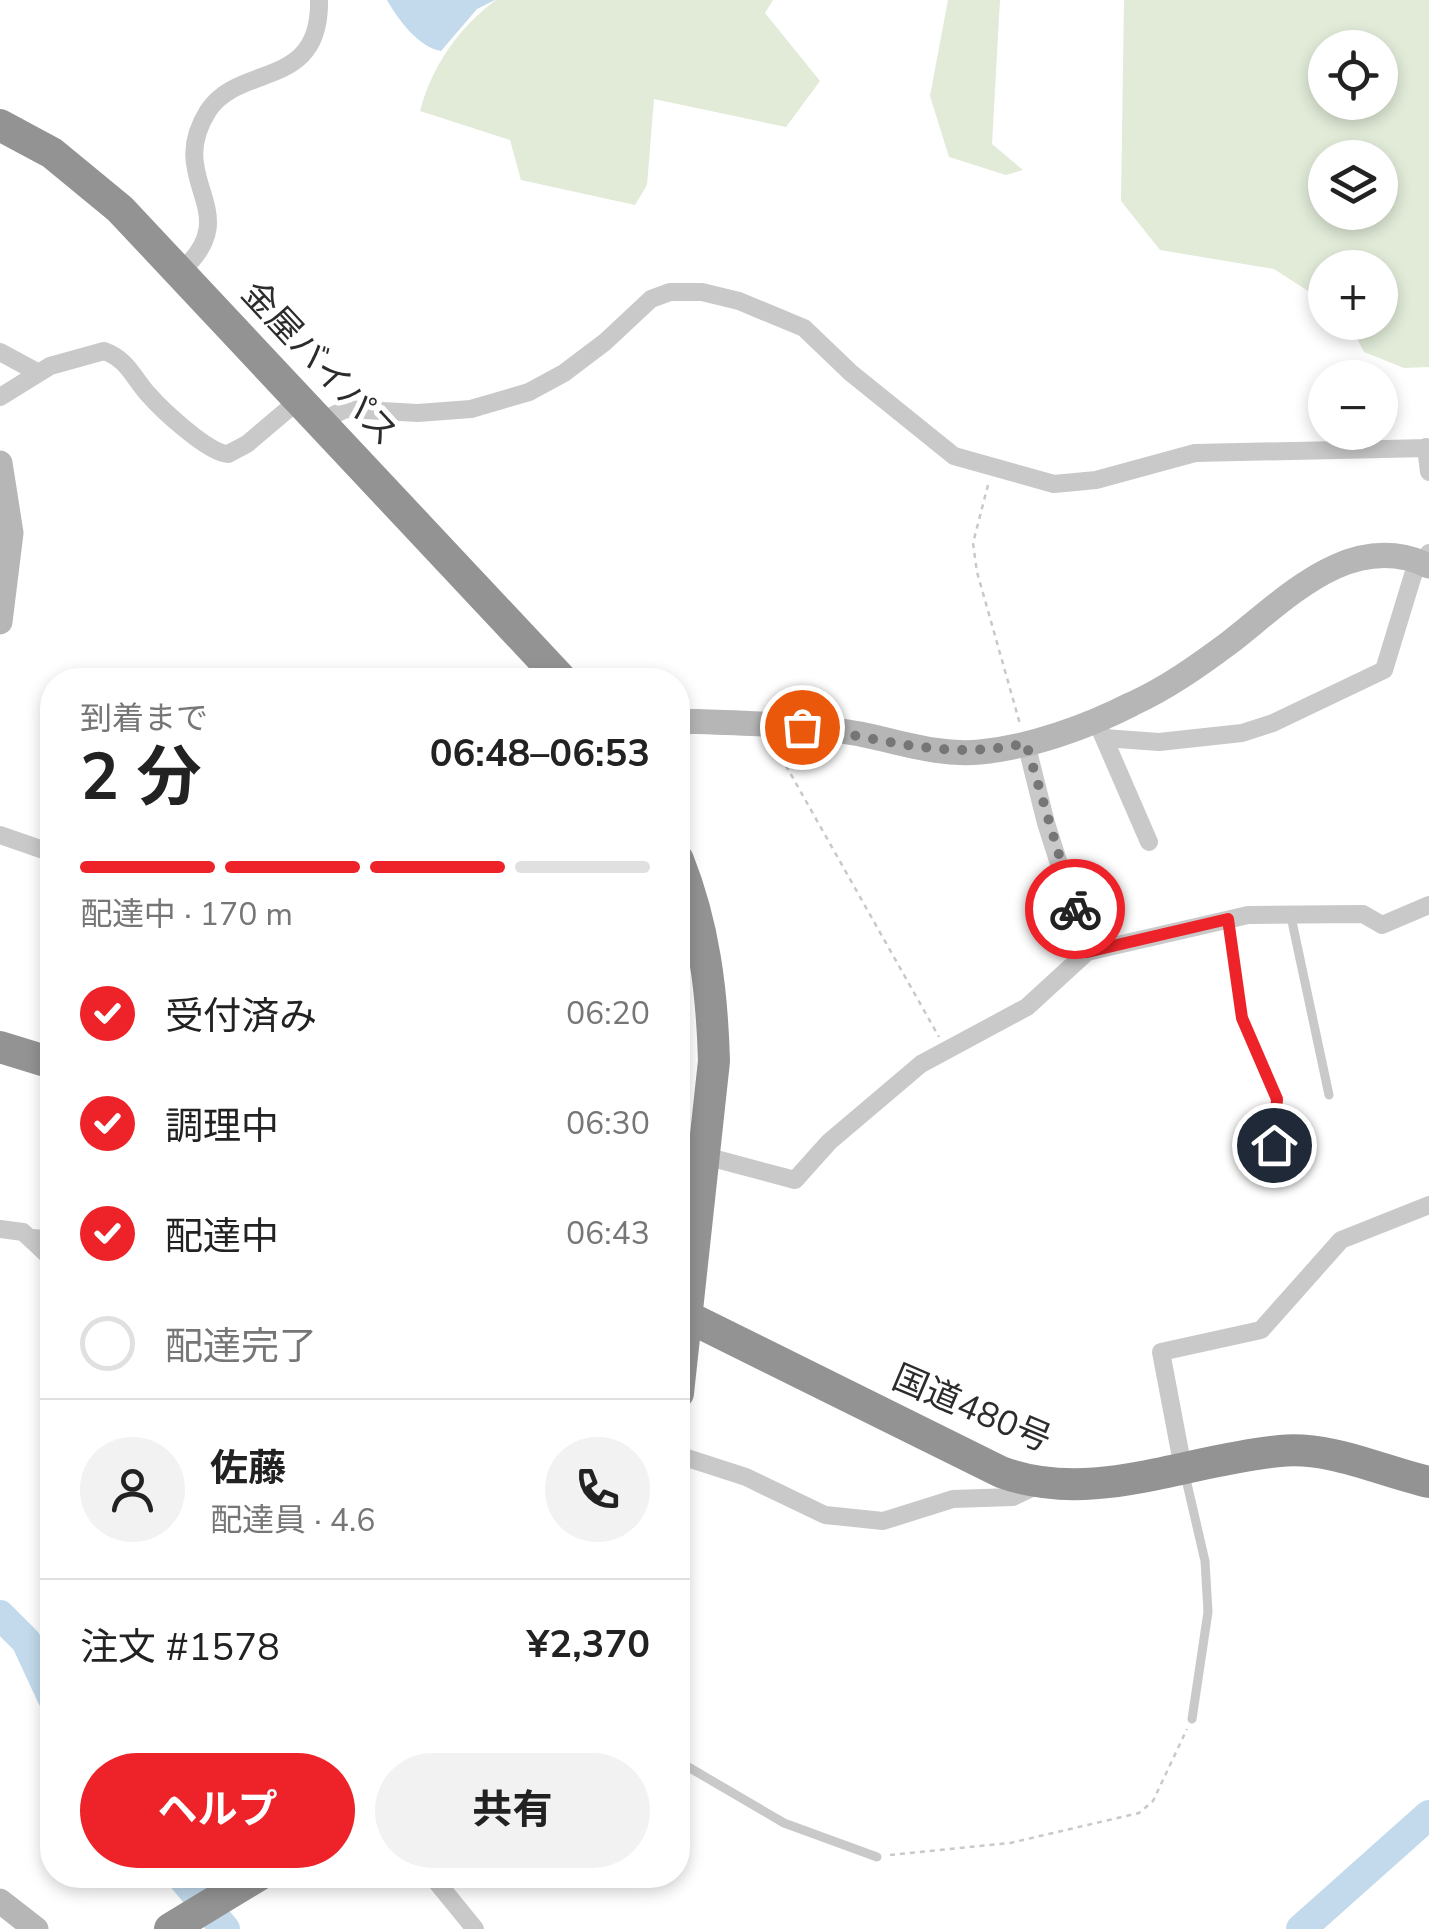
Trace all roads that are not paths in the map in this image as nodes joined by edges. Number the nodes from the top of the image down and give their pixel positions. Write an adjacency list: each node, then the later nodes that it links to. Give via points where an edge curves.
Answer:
1 (319, 0): 3 (street, via 316,28 296,59 222,97 200,126 195,172 211,222 200,251)
2 (0, 125): 3 (highway, 金屋バイパス, via 52,153)
3 (180, 272): 7 (highway, 金屋バイパス)
4 (0, 352): 5 (street)
5 (37, 372): 6 (street); 7 (street, via 94,351 113,354 166,412 220,454)
6 (0, 396)
7 (311, 410): 8 (street, via 418,414 529,392 564,373 651,300 702,292 804,328 954,456 1054,484 1096,480 1195,453); 13 (highway, 金屋バイパス)
8 (1428, 448): 10 (street)
9 (0, 463): 12 (street, via 11,533)
10 (1429, 472)
11 (1426, 560): 15 (street, via 1373,556 1322,573); 15 (street, via 1401,608 1384,670 1242,733 1159,742)
12 (0, 622)
13 (551, 668)
14 (690, 722): 16 (street, via 860,734 944,752)
15 (1100, 729): 16 (street); 18 (street)
16 (1026, 743): 24 (street)
17 (0, 835): 19 (street)
18 (1149, 842)
19 (40, 850)
20 (690, 896): 29 (highway, via 713,1011)
21 (1429, 904): 22 (street, via 1382,925 1364,914)
22 (1290, 912): 23 (street); 27 (lane)
23 (1228, 919): 24 (street); 28 (lane, via 1242,1018 1277,1099)
24 (1087, 952): 29 (street, via 1027,1008 945,1048 847,1126 795,1180)
25 (0, 1047): 26 (highway)
26 (40, 1059)
27 (1329, 1096)
28 (1274, 1145)
29 (705, 1156): 35 (highway)
30 (1429, 1205): 38 (street, via 1341,1240 1261,1330 1161,1352)
31 (0, 1229): 32 (street)
32 (23, 1232): 33 (lane); 34 (street)
33 (40, 1234)
34 (40, 1248)
35 (690, 1264)
36 (690, 1318): 40 (highway, 国道480号, via 1002,1472)
37 (690, 1459): 40 (street, via 825,1515 883,1521 953,1499 1014,1497)
38 (1183, 1468): 39 (highway, 国道480号, via 1283,1450 1346,1457); 40 (highway, 国道480号, via 1083,1486); 41 (lane, via 1205,1561 1208,1612)
39 (1429, 1482)
40 (1040, 1484)
41 (1192, 1719)
42 (690, 1769): 43 (lane, via 784,1823)
43 (877, 1857)
44 (238, 1888): 48 (highway)
45 (442, 1888): 49 (street)
46 (0, 1901): 47 (street)
47 (36, 1929)
48 (170, 1929)
49 (475, 1929)

